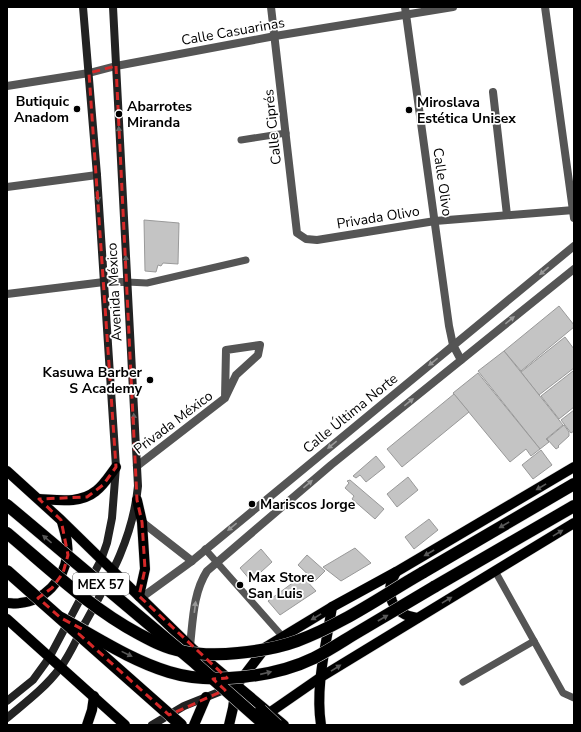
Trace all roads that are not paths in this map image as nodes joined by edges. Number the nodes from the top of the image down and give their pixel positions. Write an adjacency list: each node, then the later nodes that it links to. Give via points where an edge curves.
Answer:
1 (83, 7): 9 (street, Avenida México)
2 (113, 7): 8 (street, Avenida México)
3 (271, 7): 7 (street, Calle Ciprés)
4 (453, 7): 6 (street, Calle Casuarinas)
5 (545, 7): 16 (street)
6 (405, 11): 7 (street, Calle Casuarinas); 18 (street, Calle Olivo)
7 (275, 36): 8 (street, Calle Casuarinas); 12 (street, Calle Ciprés)
8 (116, 66): 9 (street, Calle Casuarinas); 24 (street, Avenida México, one-way to 8)
9 (89, 73): 10 (street, Calle Casuarinas); 14 (street, Avenida México)
10 (7, 86)
11 (493, 92): 17 (street)
12 (286, 133): 13 (lane); 19 (street, Calle Ciprés, via 297,232)
13 (241, 140)
14 (97, 174): 15 (street); 23 (street, Avenida México, one-way to 23)
15 (7, 187)
16 (574, 213): 17 (street, Privada Olivo)
17 (507, 215): 18 (street, Privada Olivo)
18 (435, 221): 19 (street, Privada Olivo, via 317,240); 26 (street, Calle Olivo, via 449,326)
19 (306, 239)
20 (574, 246): 26 (street, Calle Última Norte, one-way to 26)
21 (246, 260): 24 (lane, via 147,283)
22 (574, 269): 27 (street, Calle Última Norte, one-way to 22)
23 (104, 282): 24 (street); 25 (street); 30 (street, Avenida México)
24 (127, 282): 29 (street, Avenida México, one-way to 24)
25 (7, 294)
26 (454, 345): 27 (street, Calle Olivo); 42 (street, Calle Última Norte, one-way to 42)
27 (461, 360): 45 (street, Calle Última Norte, one-way to 27, via 330,465)
28 (225, 398): 28 (street, Privada México, via 236,375 258,355 260,345 226,350); 29 (street, Privada México)
29 (137, 466): 35 (street, Avenida México)
30 (116, 467): 34 (main road, via 103,486 87,497 70,500); 43 (street, Avenida México, via 112,518)
31 (574, 467): 49 (main road, one-way to 49)
32 (7, 470): 34 (main road)
33 (574, 484): 41 (highway, one-way to 41, bridge, via 335,624 298,641 250,652 209,654 180,651 150,640 95,607)
34 (39, 499): 38 (main road)
35 (137, 500): 39 (main road); 47 (street, Avenida México, via 128,536)
36 (7, 505): 61 (highway, MEX 57, one-way to 36, bridge)
37 (574, 506): 53 (highway, one-way to 37, bridge, via 121,652 170,672 210,679 233,678 287,668 314,658)
38 (61, 520): 43 (main road); 51 (main road, via 67,537 68,555 63,573 52,588 37,598 19,604)
39 (142, 522): 44 (street); 50 (main road, via 145,569)
40 (574, 523): 48 (main road, one-way to 40)
41 (7, 533)
42 (205, 549): 44 (street, Calle Última Norte); 45 (lane)
43 (101, 560): 47 (main road); 60 (street, Avenida México)
44 (192, 561): 50 (street, Calle Última Norte)
45 (217, 562): 56 (lane); 59 (street, Calle Última Norte, one-way to 45, via 196,597 207,571)
46 (7, 571): 53 (highway, bridge)
47 (113, 571): 50 (main road); 62 (street, Avenida México)
48 (495, 571): 54 (main road, one-way to 48); 57 (lane)
49 (396, 572): 52 (main road); 54 (main road, via 390,586 392,602 402,613)
50 (140, 597): 59 (main road)
51 (7, 603)
52 (332, 607): 56 (main road, one-way to 56); 63 (main road)
53 (61, 618): 75 (highway, bridge)
54 (417, 618): 63 (main road, one-way to 54)
55 (7, 619): 60 (main road)
56 (283, 637): 58 (main road)
57 (534, 641): 64 (lane); 68 (lane, via 564,692)
58 (266, 647): 59 (main road); 65 (main road)
59 (192, 648): 65 (main road)
60 (49, 658): 62 (main road); 69 (street, Avenida México, via 33,680)
61 (195, 663): 79 (highway, MEX 57, bridge); 80 (highway, bridge, via 230,684)
62 (61, 668): 66 (main road); 71 (street, Avenida México, via 42,689)
63 (321, 677): 70 (main road); 82 (main road)
64 (463, 682)
65 (236, 686): 67 (street); 70 (main road); 77 (main road)
66 (94, 696): 72 (main road); 73 (main road)
67 (206, 697): 74 (street, via 184,706); 76 (main road)
68 (574, 698)
69 (7, 701)
70 (269, 713): 78 (street); 81 (main road)
71 (7, 718)
72 (86, 724)
73 (125, 725)
74 (152, 725)
75 (181, 725)
76 (194, 725)
77 (228, 725)
78 (250, 725)
79 (265, 725)
80 (277, 725)
81 (284, 725)
82 (321, 725)

